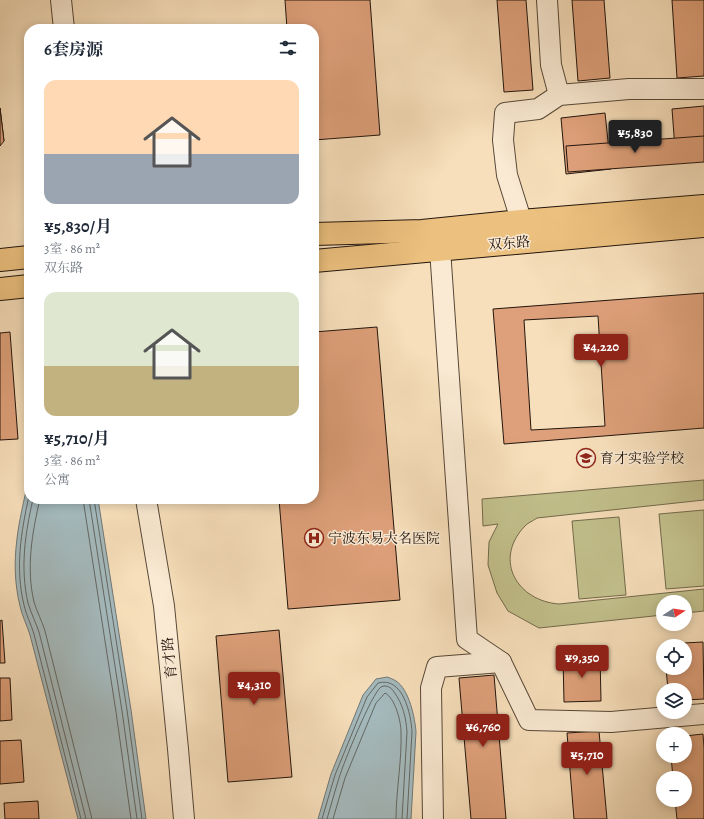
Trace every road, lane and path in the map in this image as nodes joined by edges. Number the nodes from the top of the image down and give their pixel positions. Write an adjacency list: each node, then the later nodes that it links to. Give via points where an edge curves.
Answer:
1 (61, 0): 3 (street)
2 (547, 0): 5 (street, via 551,65)
3 (63, 24)
4 (704, 89): 5 (street, via 629,89)
5 (559, 95): 7 (street, via 538,109 505,113 503,140 507,175)
6 (704, 206): 7 (main road, 双东路)
7 (521, 221): 9 (main road, 双东路, via 422,231); 10 (street)
8 (704, 226): 10 (main road, 双东路)
9 (319, 234)
10 (527, 242): 11 (main road, 双东路)
11 (440, 249): 14 (main road, 双东路); 18 (street, via 467,639)
12 (24, 258): 13 (main road)
13 (0, 260)
14 (319, 261)
15 (24, 287): 16 (main road)
16 (0, 289)
17 (147, 504): 20 (street, 育才路, via 164,606)
18 (501, 662): 19 (street, via 529,720 611,722); 21 (street, via 437,666 431,688)
19 (704, 714)
20 (184, 819)
21 (433, 819)

